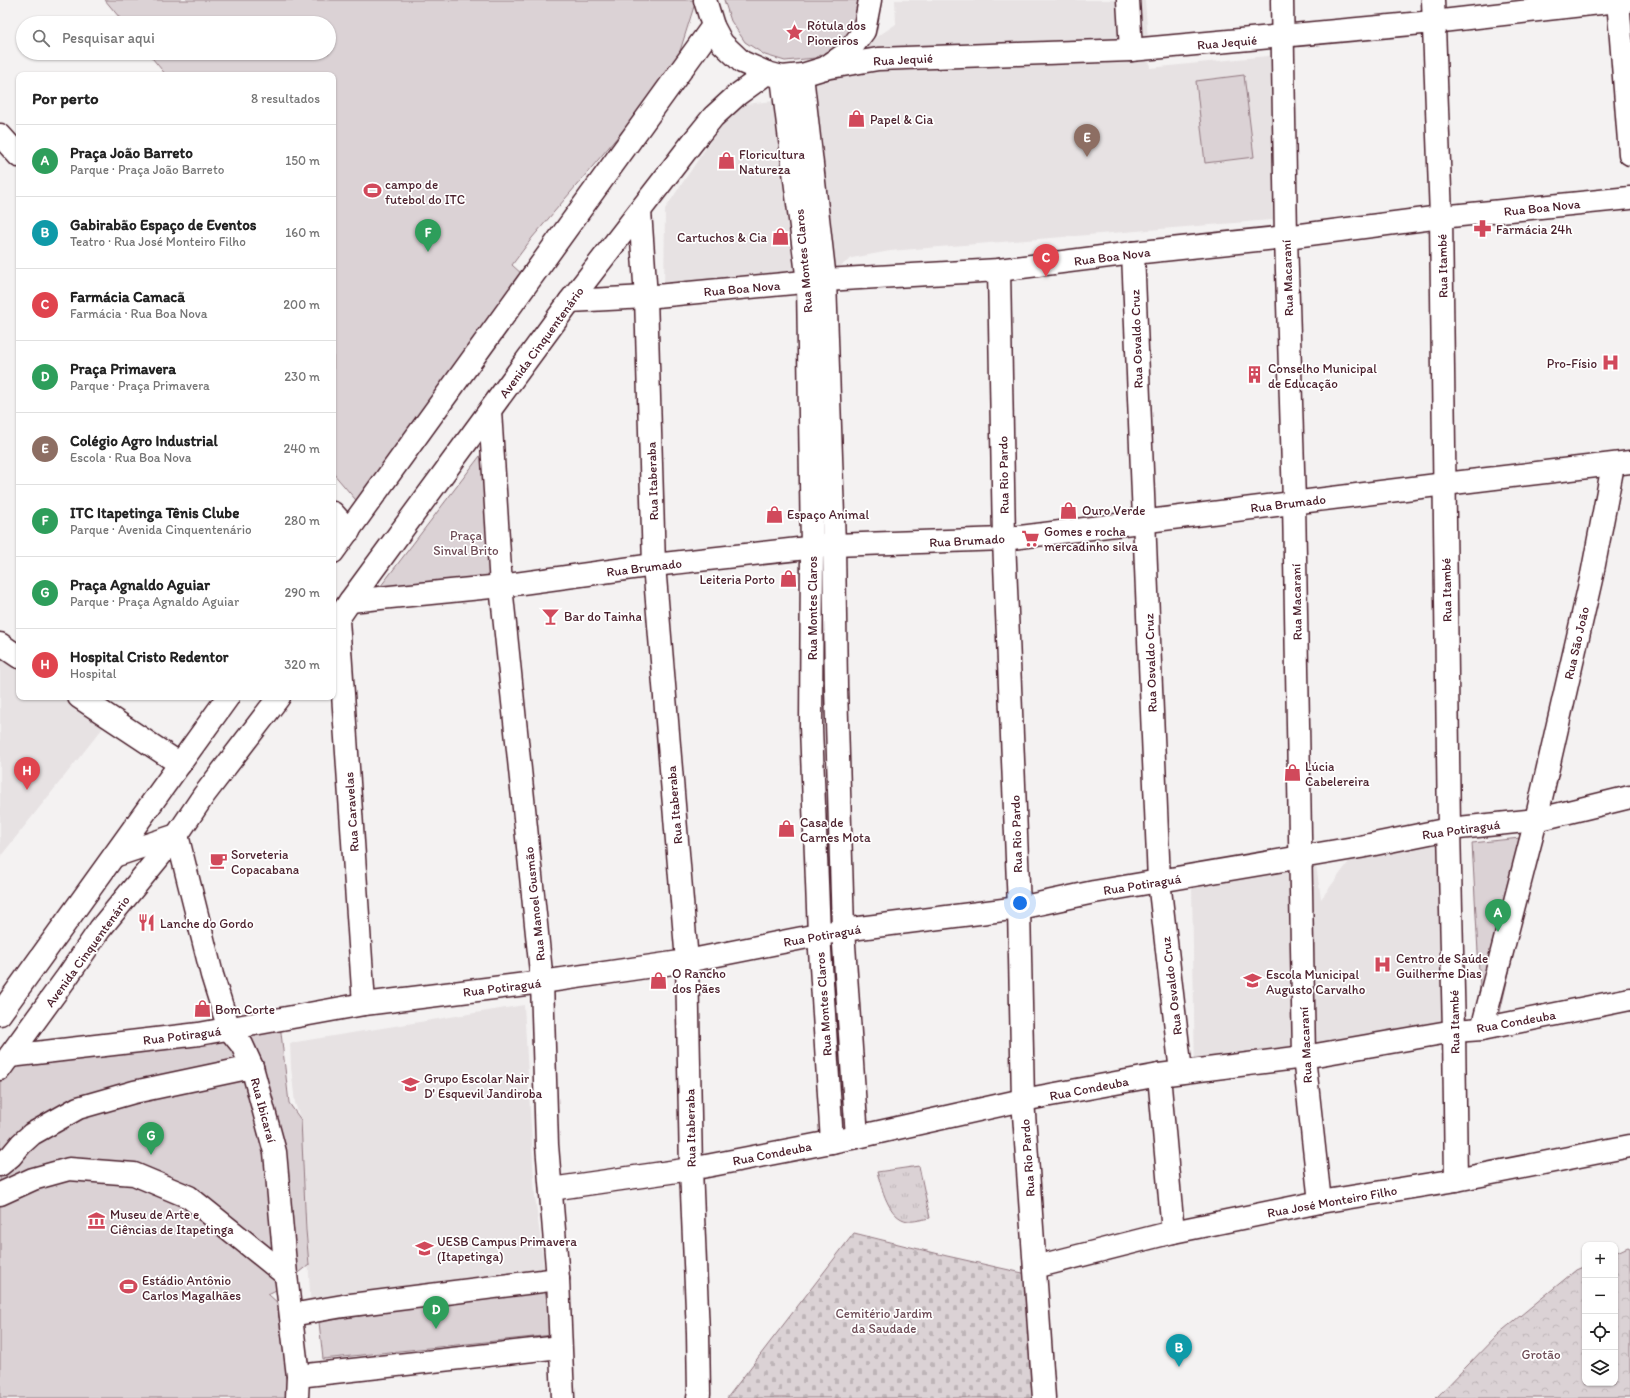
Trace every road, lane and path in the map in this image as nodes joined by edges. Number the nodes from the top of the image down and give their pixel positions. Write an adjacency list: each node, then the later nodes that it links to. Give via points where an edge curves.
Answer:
1 (705, 0): 8 (street)
2 (870, 0): 9 (street)
3 (1128, 0): 11 (street)
4 (1282, 0): 10 (street, Rua Macaraní)
5 (1432, 0): 7 (street, Rua Itambé)
6 (1621, 0): 7 (street, Rua Jequié); 17 (street)
7 (1433, 22): 10 (street, Rua Jequié); 20 (street, Rua Itambé)
8 (713, 26): 14 (street, via 722,43 742,62); 33 (street)
9 (864, 31): 12 (street); 13 (street, via 848,52)
10 (1283, 37): 11 (street, Rua Jequié); 21 (street, Rua Macaraní)
11 (1131, 50): 12 (street, Rua Jequié)
12 (878, 59): 13 (street, Rua Jequié)
13 (825, 68): 14 (street, Avenida Cinquentenário)
14 (784, 75): 19 (street, Avenida Cinquentenário, via 737,95 713,117); 24 (street, Rua Montes Claros)
15 (0, 135): 16 (street)
16 (16, 153)
17 (1630, 154)
18 (1630, 198): 20 (street, Rua Boa Nova)
19 (640, 211): 25 (street, Rua Itaberaba); 26 (street, Avenida Cinquentenário)
20 (1441, 217): 21 (street, Rua Boa Nova); 29 (street, Rua Itambé)
21 (1286, 237): 22 (street, Rua Boa Nova); 30 (street, Rua Macaraní)
22 (1133, 253): 23 (street, Rua Boa Nova); 32 (street, Rua Osvaldo Cruz)
23 (999, 270): 24 (street, Rua Boa Nova); 34 (street, Rua Rio Pardo)
24 (816, 281): 25 (street, Rua Boa Nova); 35 (street, Rua Montes Claros); 37 (street, Rua Montes Claros)
25 (646, 297): 26 (street, Rua Boa Nova); 38 (street, Rua Itaberaba)
26 (570, 301): 27 (street, Avenida Cinquentenário)
27 (490, 411): 39 (street, Rua Manoel Gusmão); 40 (street, Avenida Cinquentenário)
28 (1622, 464): 29 (street, Rua Brumado); 49 (street, Rua São João, via 1592,575)
29 (1445, 484): 30 (street, Rua Brumado); 50 (street, Rua Itambé)
30 (1294, 502): 32 (street, Rua Brumado); 53 (street, Rua Macaraní)
31 (336, 516): 33 (street)
32 (1144, 520): 34 (street, Rua Brumado); 54 (street, Rua Osvaldo Cruz)
33 (349, 531): 36 (street)
34 (1004, 539): 35 (street, Rua Brumado); 55 (street, Rua Rio Pardo)
35 (834, 545): 37 (street, Rua Brumado); 56 (street, Rua Montes Claros)
36 (336, 548)
37 (812, 548): 38 (street, Rua Brumado); 57 (street, Rua Montes Claros, via 811,728)
38 (654, 565): 39 (street, Rua Brumado); 58 (street, Rua Itaberaba)
39 (502, 586): 40 (street, Rua Brumado); 59 (street, Rua Manoel Gusmão)
40 (350, 601): 41 (street, Avenida Cinquentenário)
41 (336, 623): 61 (street, Rua Caravelas)
42 (0, 644): 43 (street)
43 (16, 655)
44 (84, 700): 47 (street)
45 (226, 700): 47 (street)
46 (277, 700): 51 (street, Avenida Cinquentenário, via 204,795)
47 (180, 764): 52 (street)
48 (1630, 796): 49 (street, Rua Potiraguá)
49 (1536, 820): 50 (street, Rua Potiraguá); 64 (street, Rua São João)
50 (1449, 829): 53 (street, Rua Potiraguá); 65 (street, Rua Itambé)
51 (177, 835): 52 (street); 63 (street, Rua Ibicaraí, via 212,975); 67 (street, Avenida Cinquentenário, via 100,929)
52 (114, 856): 62 (street)
53 (1300, 857): 54 (street, Rua Potiraguá); 66 (street, Rua Macaraní)
54 (1159, 881): 55 (street, Rua Potiraguá); 69 (street, Rua Osvaldo Cruz)
55 (1019, 908): 56 (street, Rua Potiraguá); 71 (street, Rua Rio Pardo)
56 (844, 930): 57 (street, Rua Potiraguá); 72 (street, Rua Montes Claros)
57 (819, 934): 58 (street, Rua Potiraguá); 73 (street, Rua Montes Claros)
58 (687, 961): 59 (street, Rua Potiraguá); 77 (street, Rua Itaberaba)
59 (542, 982): 61 (street, Rua Potiraguá); 80 (street, Rua Manoel Gusmão, via 547,1145)
60 (1630, 999): 64 (street, Rua Condeuba)
61 (364, 1004): 63 (street, Rua Potiraguá)
62 (0, 1014)
63 (229, 1029): 67 (street, Rua Potiraguá); 68 (street, Rua Ibicaraí, via 242,1045)
64 (1482, 1029): 65 (street, Rua Condeuba)
65 (1454, 1031): 66 (street, Rua Condeuba); 79 (street, Rua Itambé)
66 (1304, 1057): 69 (street, Rua Condeuba); 82 (street, Rua Macaraní)
67 (5, 1062)
68 (252, 1067): 74 (street, via 134,1092 78,1108 32,1134); 85 (street, Rua Ibicaraí, via 275,1152)
69 (1181, 1072): 70 (street, Rua Condeuba)
70 (1159, 1075): 71 (street, Rua Condeuba); 83 (street)
71 (1023, 1100): 72 (street, Rua Condeuba); 84 (street, Rua Rio Pardo)
72 (857, 1138): 73 (street, Rua Condeuba)
73 (832, 1142): 77 (street, Rua Condeuba)
74 (21, 1144): 76 (street); 78 (street, via 24,1166)
75 (1630, 1146): 79 (street, Rua José Monteiro Filho)
76 (0, 1166)
77 (691, 1169): 80 (street, Rua Condeuba); 92 (street, Rua Itaberaba)
78 (33, 1179): 81 (street); 85 (street, via 69,1169 134,1174 189,1197)
79 (1456, 1180): 82 (street, Rua José Monteiro Filho)
80 (551, 1189): 86 (street, Rua Manoel Gusmão)
81 (0, 1194)
82 (1320, 1202): 83 (street, Rua José Monteiro Filho)
83 (1173, 1232): 84 (street, Rua José Monteiro Filho)
84 (1035, 1267): 93 (street, Rua Rio Pardo)
85 (286, 1275): 87 (street, Rua Ibicaraí)
86 (558, 1279): 87 (street); 88 (street, Rua Manoel Gusmão)
87 (291, 1315): 89 (street, Rua Ibicaraí)
88 (560, 1347): 89 (street); 91 (street, Rua Manoel Gusmão)
89 (298, 1376): 90 (street, Rua Ibicaraí)
90 (297, 1398)
91 (563, 1398)
92 (698, 1398)
93 (1044, 1398)

